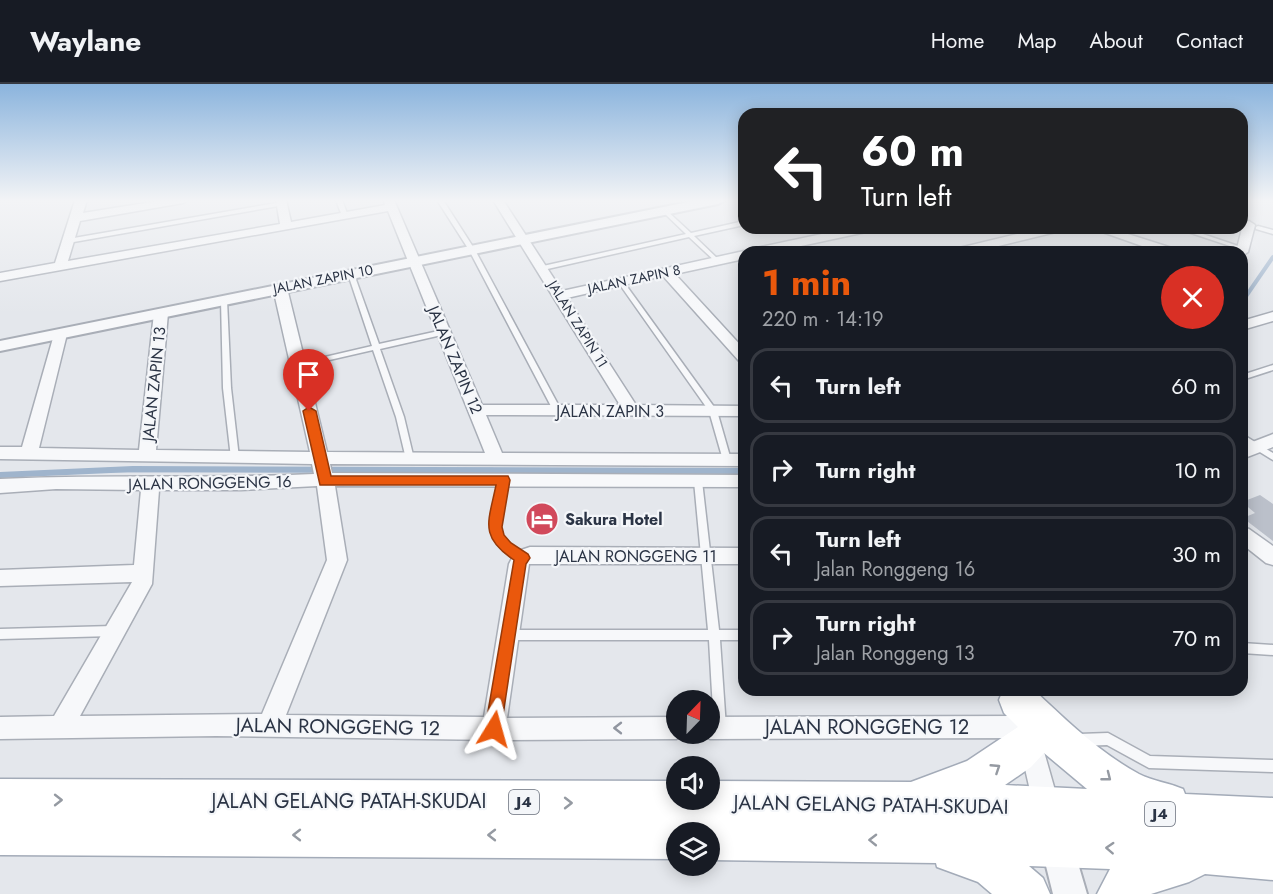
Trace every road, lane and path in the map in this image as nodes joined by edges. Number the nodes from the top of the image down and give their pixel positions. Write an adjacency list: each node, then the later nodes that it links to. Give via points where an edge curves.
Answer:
1 (69, 238): 14 (street)
2 (85, 238): 14 (lane)
3 (221, 238): 23 (street)
4 (405, 238): 21 (street, JALAN ZAPIN 12)
5 (464, 238): 19 (lane)
6 (529, 238): 13 (street, JALAN ZAPIN 10)
7 (682, 238): 24 (lane)
8 (692, 238): 22 (lane)
9 (821, 238): 15 (street)
10 (1016, 238): 16 (street)
11 (1122, 238): 17 (street)
12 (1208, 238): 18 (lane)
13 (523, 239): 19 (street, JALAN ZAPIN 10); 24 (street, JALAN ZAPIN 11)
14 (68, 241): 23 (street)
15 (784, 246)
16 (983, 246)
17 (1142, 246)
18 (1231, 246)
19 (472, 250): 21 (street, JALAN ZAPIN 10); 44 (lane)
20 (738, 256): 22 (street, JALAN ZAPIN 8)
21 (414, 261): 26 (street, JALAN ZAPIN 10); 35 (street, JALAN ZAPIN 12)
22 (717, 261): 25 (street, JALAN ZAPIN 8)
23 (60, 267): 27 (street)
24 (543, 268): 30 (street, JALAN ZAPIN 11)
25 (666, 272): 28 (street, JALAN ZAPIN 8); 39 (street)
26 (351, 274): 29 (street, JALAN ZAPIN 10); 38 (lane)
27 (0, 277)
28 (621, 282): 30 (street, JALAN ZAPIN 8); 46 (lane)
29 (280, 288): 31 (street, JALAN ZAPIN 10); 40 (street)
30 (560, 295): 45 (street, JALAN ZAPIN 11)
31 (224, 300): 32 (street, JALAN ZAPIN 10); 53 (lane, via 227,388)
32 (161, 313): 36 (street, JALAN ZAPIN 10); 51 (street, JALAN ZAPIN 13)
33 (1271, 318): 34 (street)
34 (1248, 324)
35 (443, 332): 38 (lane); 43 (street, JALAN ZAPIN 12)
36 (60, 334): 37 (street, JALAN ZAPIN 10); 50 (street)
37 (0, 346)
38 (375, 347): 40 (lane); 55 (lane)
39 (738, 351)
40 (299, 365): 54 (street)
41 (1273, 367): 42 (lane)
42 (1248, 376)
43 (477, 410): 44 (street, JALAN ZAPIN 3); 56 (street, JALAN ZAPIN 12)
44 (557, 410): 45 (street, JALAN ZAPIN 3)
45 (632, 411): 46 (street, JALAN ZAPIN 3)
46 (713, 411): 47 (street, JALAN ZAPIN 3); 57 (lane)
47 (738, 411)
48 (1257, 446): 52 (lane)
49 (0, 453): 50 (street, JALAN RONGGENG 16)
50 (29, 453): 51 (street, JALAN RONGGENG 16)
51 (147, 456): 53 (street, JALAN RONGGENG 16)
52 (1273, 457)
53 (235, 458): 54 (street, JALAN RONGGENG 16)
54 (320, 458): 55 (street, JALAN RONGGENG 16); 59 (street)
55 (410, 459): 56 (street, JALAN RONGGENG 16)
56 (496, 459): 57 (street, JALAN RONGGENG 16)
57 (735, 460)
58 (503, 480): 59 (street, JALAN RONGGENG 16); 60 (street, JALAN RONGGENG 16); 68 (lane, via 495,527 497,537)
59 (325, 481): 62 (street, JALAN RONGGENG 16); 81 (street, via 337,560)
60 (698, 481): 61 (street, JALAN RONGGENG 16); 65 (lane)
61 (738, 481)
62 (151, 484): 63 (street, JALAN RONGGENG 16); 69 (street)
63 (0, 486)
64 (1248, 538): 67 (street)
65 (705, 556): 66 (street, JALAN RONGGENG 11); 68 (street, JALAN RONGGENG 11); 74 (lane)
66 (738, 556)
67 (1273, 557)
68 (522, 558): 73 (street)
69 (143, 573): 70 (street); 71 (street, via 142,584)
70 (0, 578)
71 (115, 631): 72 (lane); 80 (street)
72 (0, 634)
73 (508, 634): 74 (lane); 85 (street)
74 (714, 635): 75 (lane); 78 (lane)
75 (738, 635)
76 (1248, 648): 77 (lane)
77 (1273, 650)
78 (715, 690)
79 (1030, 720): 84 (street, JALAN RONGGENG 12); 86 (lane, via 1108,739 1149,762); 88 (main road, one-way to 79, via 971,782 995,769); 89 (main road, one-way to 89, via 1117,785 1149,801); 90 (street)
80 (61, 727): 81 (street, JALAN RONGGENG 12); 82 (street, JALAN RONGGENG 12)
81 (268, 727): 85 (street, JALAN RONGGENG 12)
82 (0, 728)
83 (666, 728): 85 (street, JALAN RONGGENG 12, one-way to 85)
84 (720, 728)
85 (494, 729)
86 (1273, 766)
87 (0, 800): 88 (main road, JALAN GELANG PATAH-SKUDAI / J4, one-way to 88)
88 (903, 803): 90 (main road, JALAN GELANG PATAH-SKUDAI / J4)
89 (1260, 819): 90 (main road, JALAN GELANG PATAH-SKUDAI / J4)
90 (1052, 827): 94 (main road, JALAN GELANG PATAH-SKUDAI / J4); 95 (main road, JALAN GELANG PATAH-SKUDAI / J4, one-way to 90); 98 (street)
91 (0, 833): 92 (main road, JALAN GELANG PATAH-SKUDAI / J4, one-way to 91)
92 (666, 837)
93 (720, 838): 94 (main road, JALAN GELANG PATAH-SKUDAI / J4, one-way to 93)
94 (924, 841): 97 (main road, via 992,864)
95 (1218, 853): 96 (main road, JALAN GELANG PATAH-SKUDAI / J4); 99 (main road, via 1151,869 1125,884)
96 (1273, 858)
97 (1027, 894)
98 (1070, 894)
99 (1120, 894)

